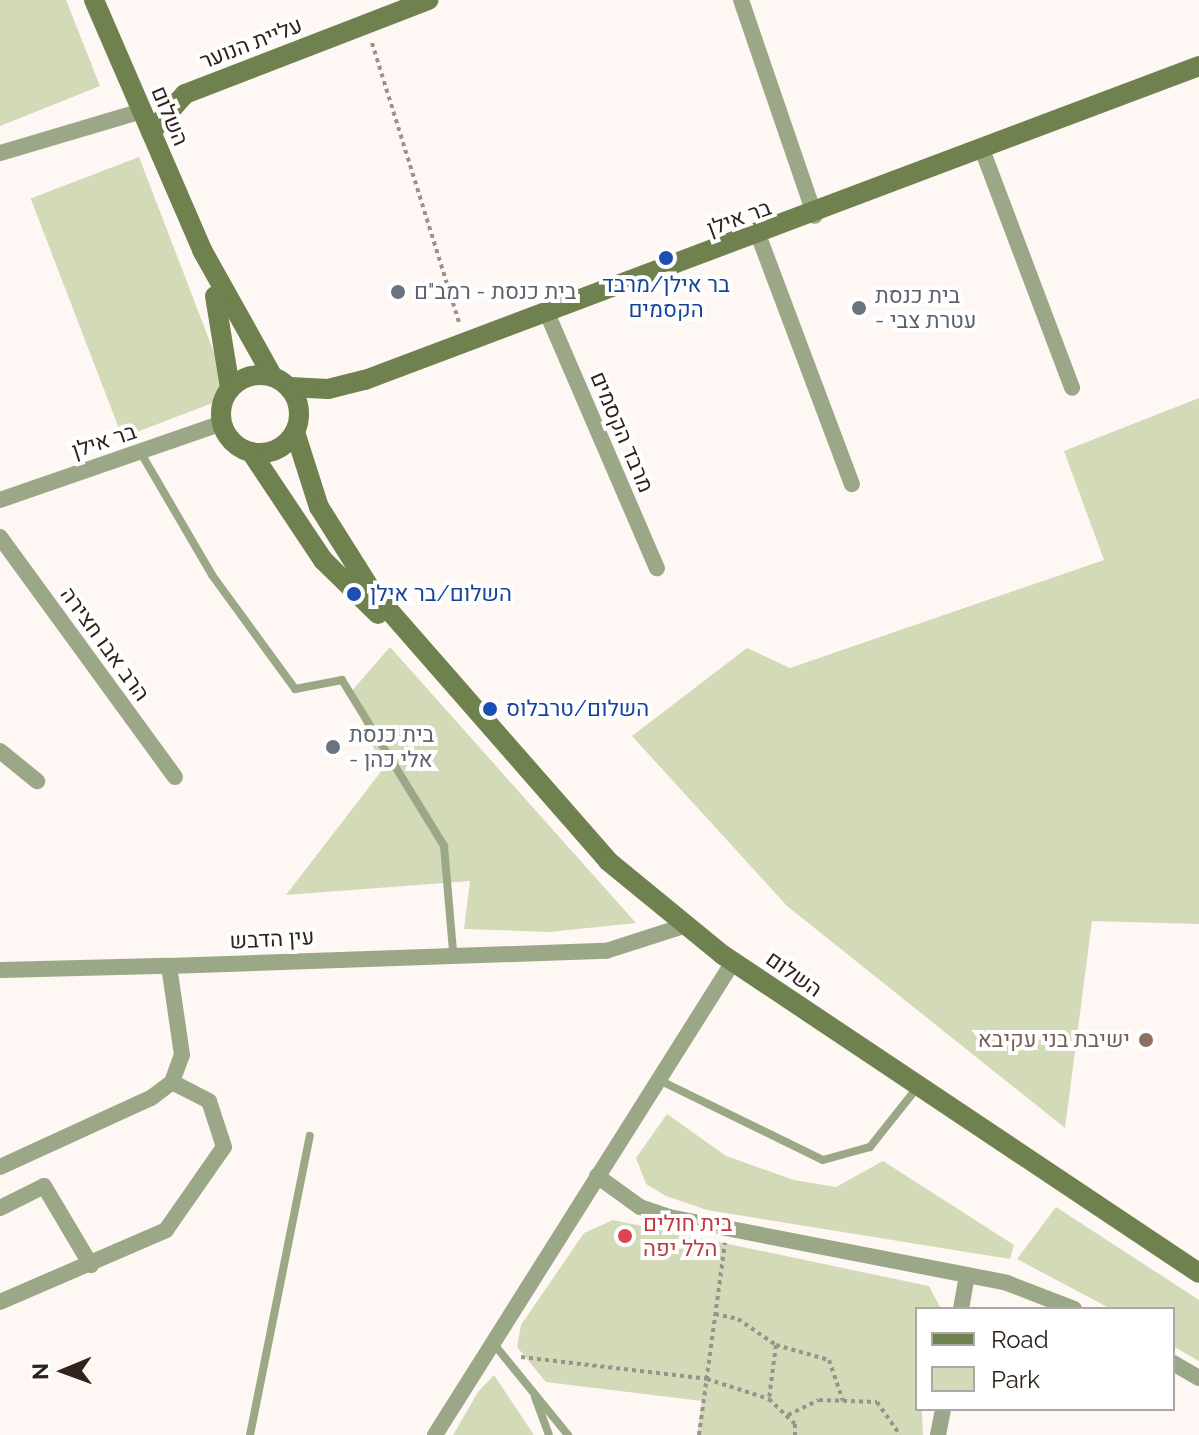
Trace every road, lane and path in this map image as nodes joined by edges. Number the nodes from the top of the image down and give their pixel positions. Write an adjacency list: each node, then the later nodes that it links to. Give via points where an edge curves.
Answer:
1 (94, 0): 6 (street, השלום)
2 (428, 0): 4 (street, עליית הנוער)
3 (741, 0): 10 (street)
4 (366, 24): 7 (street, עליית הנוער, via 185,94); 14 (path)
5 (1199, 66): 8 (street, בר אילן)
6 (142, 111): 7 (street, השלום); 9 (street)
7 (151, 132): 12 (street, השלום)
8 (983, 152): 10 (street, בר אילן); 17 (street)
9 (0, 153)
10 (815, 216): 11 (street, בר אילן)
11 (759, 237): 13 (street, בר אילן); 22 (street)
12 (202, 250): 15 (street, השלום); 16 (street, השלום, via 229,344)
13 (547, 313): 14 (street, בר אילן); 25 (street, מרבד הקסמים)
14 (465, 343): 15 (street, בר אילן, via 328,389)
15 (282, 382): 16 (street, via 252,375); 19 (street, via 300,412)
16 (230, 388): 18 (street)
17 (1072, 388)
18 (222, 423): 20 (street, via 235,445); 21 (street, בר אילן)
19 (295, 432): 20 (street, via 271,452); 26 (street, השלום, via 319,507)
20 (251, 452): 26 (street, השלום, via 323,560)
21 (142, 455): 23 (street, בר אילן); 31 (lane, via 212,575 295,689 342,680 350,692 444,846)
22 (852, 484)
23 (0, 500)
24 (0, 537): 28 (street, הרב אבו חצירה)
25 (657, 568)
26 (416, 650): 30 (street, השלום, via 566,819)
27 (0, 751): 29 (street)
28 (175, 777)
29 (37, 781)
30 (684, 926): 31 (street, עין הדבש, via 606,951); 32 (street, השלום)
31 (453, 952): 33 (street, עין הדבש)
32 (733, 962): 35 (street); 37 (street, השלום)
33 (169, 966): 34 (street, עין הדבש); 36 (street, via 181,1011 182,1055)
34 (0, 970)
35 (658, 1080): 37 (lane, via 823,1160 870,1147); 40 (street)
36 (172, 1082): 39 (street, via 151,1098); 43 (street, via 209,1101 224,1147 166,1230)
37 (917, 1088): 44 (street, השלום)
38 (310, 1136): 60 (lane)
39 (0, 1167)
40 (597, 1176): 42 (street, via 640,1207); 51 (street)
41 (0, 1208): 43 (street, via 44,1186)
42 (727, 1229): 45 (street); 49 (path)
43 (91, 1265): 46 (street)
44 (1199, 1273)
45 (967, 1276): 47 (street); 48 (street)
46 (0, 1302)
47 (961, 1307)
48 (1068, 1307)
49 (715, 1314): 50 (path, via 738,1319); 54 (path)
50 (776, 1345): 56 (path); 57 (path, via 829,1360)
51 (498, 1349): 54 (path); 55 (lane); 61 (street)
52 (1175, 1364): 53 (street)
53 (1199, 1378)
54 (707, 1379): 56 (path); 64 (path)
55 (529, 1385): 62 (lane); 63 (lane)
56 (769, 1399): 59 (path)
57 (843, 1401): 59 (path, via 819,1400); 66 (path, via 877,1402)
58 (943, 1411): 67 (street)
59 (787, 1416): 65 (path)
60 (250, 1435)
61 (435, 1435)
62 (549, 1435)
63 (568, 1435)
64 (699, 1435)
65 (795, 1435)
66 (900, 1435)
67 (938, 1435)

